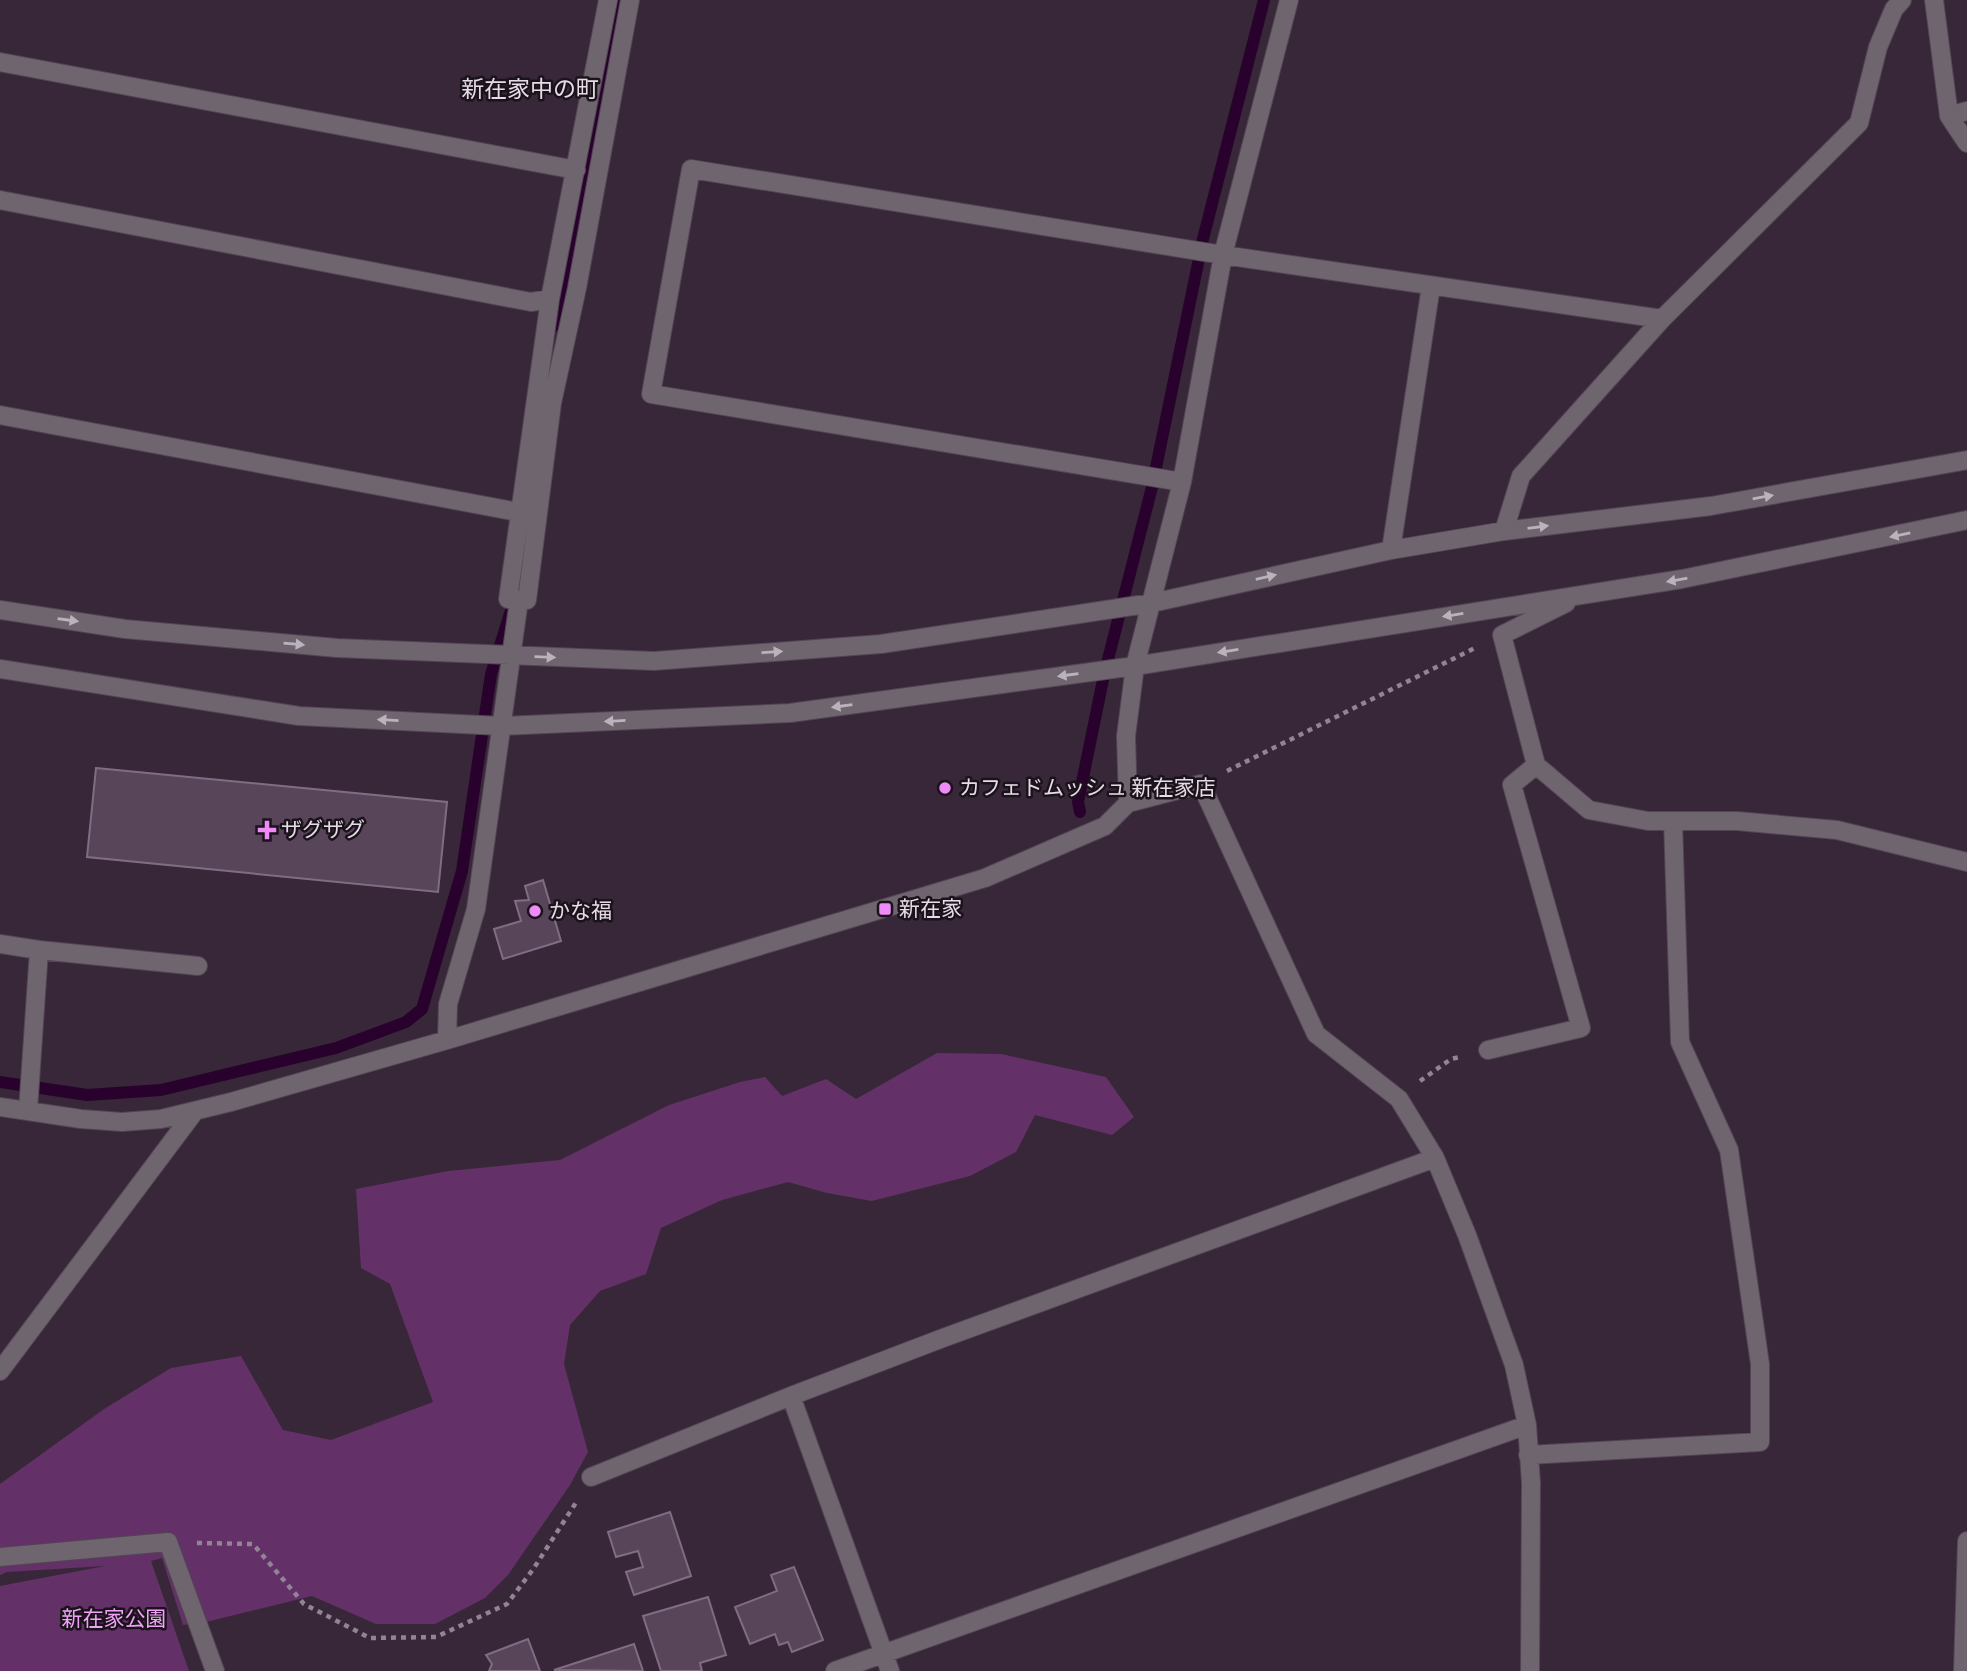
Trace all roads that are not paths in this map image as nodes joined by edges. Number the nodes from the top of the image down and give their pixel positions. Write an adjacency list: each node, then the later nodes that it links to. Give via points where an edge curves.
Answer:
1 (608, 0): 9 (street)
2 (630, 0): 23 (street, via 552,403 527,600)
3 (1902, 0): 14 (street, via 1878,47 1853,128)
4 (1934, 0): 7 (street)
5 (1283, 2): 11 (street)
6 (0, 62): 9 (street)
7 (1958, 113): 8 (street)
8 (1967, 143)
9 (576, 170): 13 (street)
10 (0, 200): 13 (street, via 531,302)
11 (1208, 252): 12 (street); 17 (street); 17 (street, via 691,169 651,394)
12 (1431, 286): 14 (street); 21 (street)
13 (550, 299): 18 (street)
14 (1652, 318): 20 (street, via 1521,476)
15 (0, 415): 18 (street)
16 (1967, 460): 20 (street, one-way to 16, via 1711,506)
17 (1182, 482): 24 (street)
18 (518, 512): 23 (street, via 508,599)
19 (1967, 520): 22 (street, one-way to 22, via 1682,579)
20 (1504, 531): 21 (street)
21 (1391, 550): 24 (street, one-way to 21)
22 (1581, 595): 27 (street, one-way to 27); 30 (street, via 1503,635)
23 (519, 600): 26 (street)
24 (1152, 603): 26 (street, one-way to 24, via 654,661 881,644); 27 (street)
25 (0, 610): 26 (street, one-way to 26, via 125,629 337,649)
26 (511, 655): 29 (street)
27 (1135, 666): 29 (street, one-way to 29, via 790,713); 31 (street, via 1126,736)
28 (0, 669): 29 (street, one-way to 28, via 299,716)
29 (501, 726): 37 (street, via 477,909 448,1004)
30 (1536, 765): 32 (street, via 1589,810); 38 (street, via 1512,785 1581,1028)
31 (1128, 803): 37 (street, via 1105,825 985,878); 42 (street, via 1201,784 1316,1034 1399,1099)
32 (1673, 821): 33 (street, via 1737,821 1837,830); 46 (street, via 1680,1042 1729,1150 1760,1364 1760,1442)
33 (1967, 862)
34 (0, 944): 35 (street)
35 (38, 950): 36 (street); 40 (street)
36 (198, 966)
37 (447, 1040): 41 (street)
38 (1488, 1050)
39 (0, 1107): 40 (street)
40 (28, 1111): 41 (street, via 122,1122)
41 (195, 1111): 43 (street)
42 (1436, 1158): 44 (street); 45 (street, via 1514,1365)
43 (0, 1371)
44 (790, 1396): 47 (street); 50 (street)
45 (1527, 1425): 46 (street); 50 (street)
46 (1528, 1455): 53 (street)
47 (591, 1477)
48 (1967, 1541): 54 (street)
49 (0, 1558): 51 (street, via 168,1542)
50 (887, 1663): 52 (street)
51 (215, 1671)
52 (835, 1671)
53 (1530, 1671)
54 (1964, 1671)

